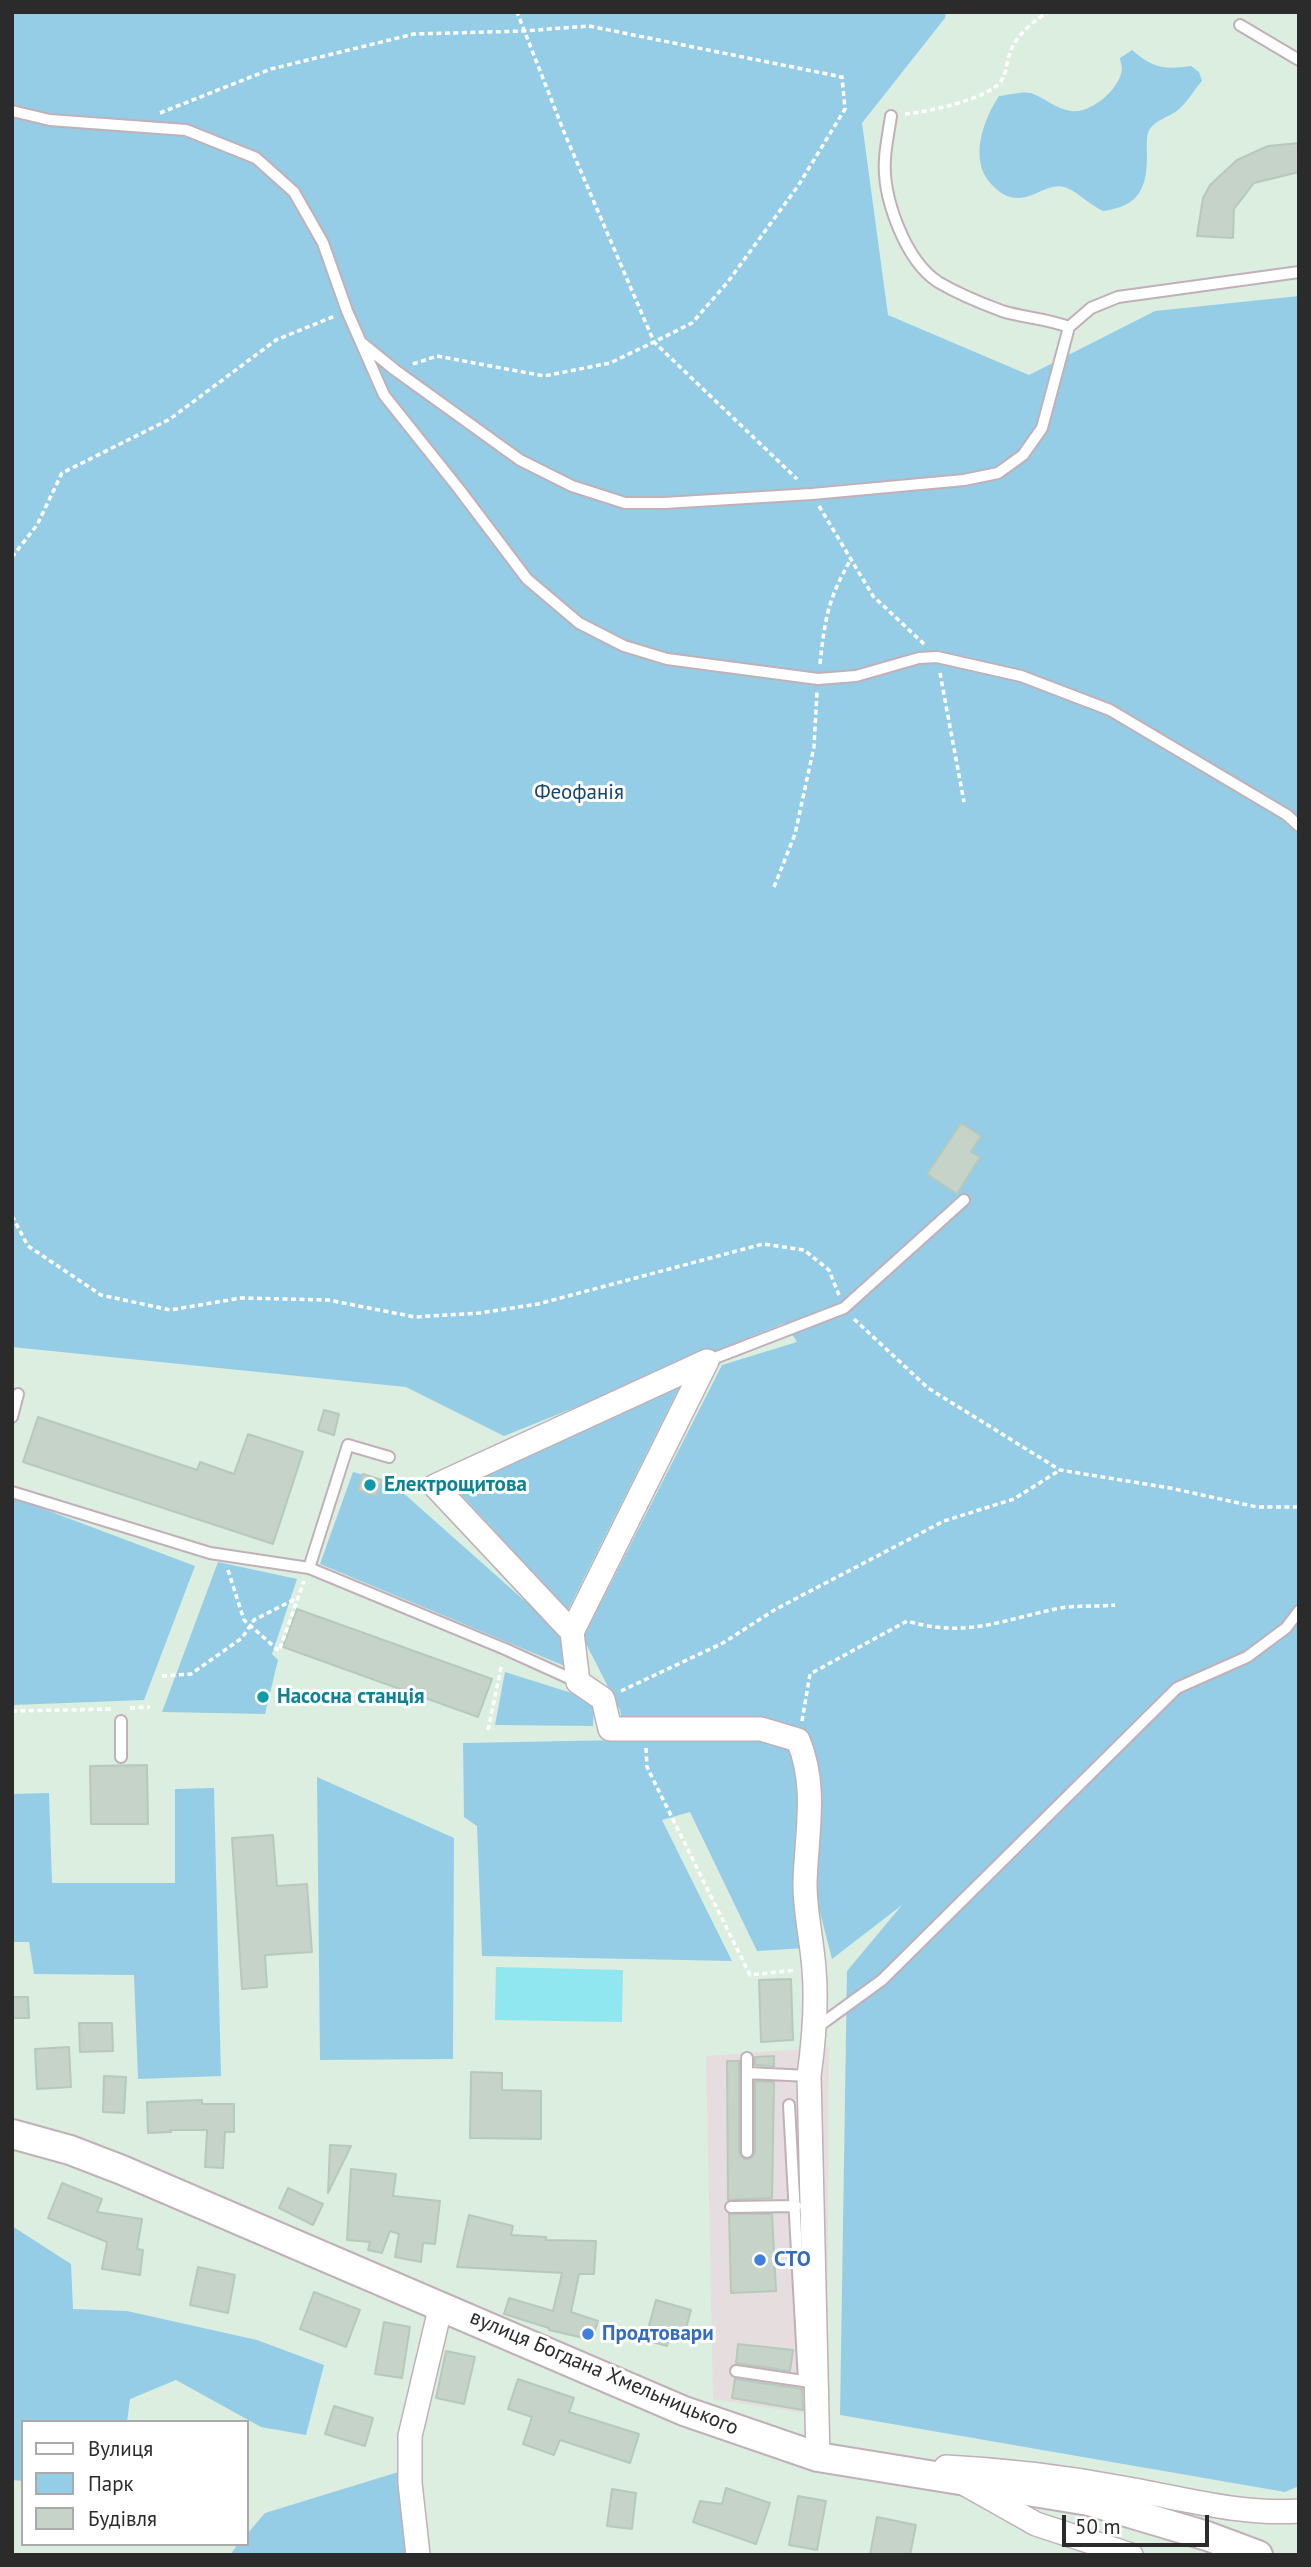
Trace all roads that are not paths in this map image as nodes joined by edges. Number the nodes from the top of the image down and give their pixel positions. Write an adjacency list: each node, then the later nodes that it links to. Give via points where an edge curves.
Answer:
1 (1240, 25): 2 (lane)
2 (1299, 60)
3 (12, 111): 7 (lane, via 50,120 186,130 256,158 294,192 323,243)
4 (891, 116): 6 (lane, via 885,161 888,191 895,222 914,257 937,281 1003,311)
5 (1299, 272): 6 (lane, via 1118,297 1091,308)
6 (1069, 327): 7 (lane, via 1042,428 1023,454 998,473 812,494 664,503 625,503 572,486 520,460)
7 (361, 342): 8 (lane, via 384,395 527,579 579,623 624,646 667,659 818,679 856,676 937,657 1021,676 1110,710)
8 (1299, 826)
9 (964, 1200): 10 (lane, via 844,1308)
10 (707, 1361): 17 (street); 17 (street, via 435,1486)
11 (18, 1394): 12 (lane)
12 (12, 1417)
13 (389, 1457): 15 (lane, via 348,1445)
14 (12, 1492): 15 (lane, via 223,1555)
15 (309, 1568): 18 (lane)
16 (1299, 1611): 21 (lane, via 1286,1628 1247,1657 1177,1688 882,1980)
17 (572, 1632): 18 (street)
18 (578, 1682): 21 (street, via 603,1699 610,1729 761,1730 798,1740 811,1807 805,1885)
19 (121, 1721): 20 (lane)
20 (121, 1757)
21 (816, 2028): 24 (street)
22 (747, 2058): 23 (lane)
23 (747, 2073): 24 (lane); 27 (lane)
24 (809, 2076): 32 (street)
25 (789, 2105): 28 (lane)
26 (12, 2134): 30 (street, вулиця Богдана Хмельницького, via 122,2169)
27 (747, 2152)
28 (796, 2206): 29 (lane); 32 (lane)
29 (731, 2207)
30 (441, 2305): 33 (street, вулиця Богдана Хмельницького, via 684,2411); 37 (street, via 411,2436 410,2483)
31 (736, 2371): 32 (lane)
32 (811, 2382): 33 (street)
33 (818, 2457): 34 (street, вулиця Богдана Хмельницького)
34 (869, 2464): 35 (street, вулиця Богдана Хмельницького); 36 (street, via 1010,2470 1240,2510)
35 (959, 2481): 38 (street, via 1036,2524); 39 (street, вулиця Богдана Хмельницького, via 1089,2501)
36 (1299, 2511)
37 (418, 2555)
38 (1131, 2555)
39 (1258, 2555)

